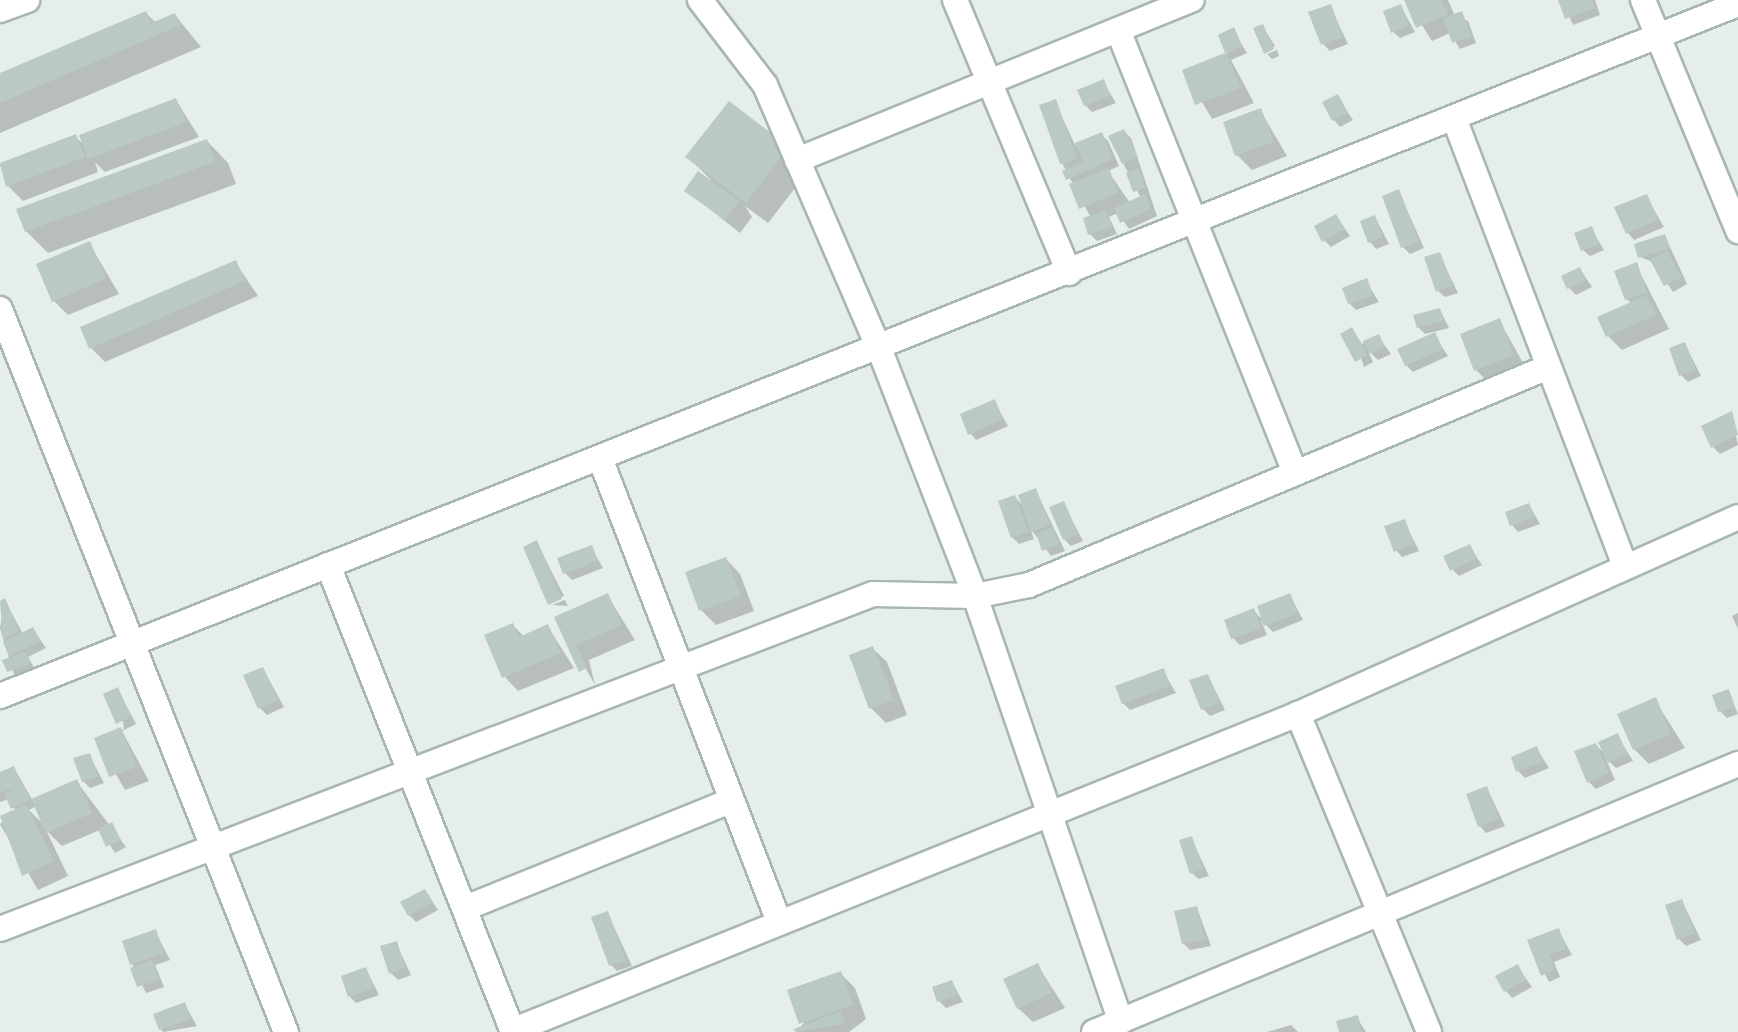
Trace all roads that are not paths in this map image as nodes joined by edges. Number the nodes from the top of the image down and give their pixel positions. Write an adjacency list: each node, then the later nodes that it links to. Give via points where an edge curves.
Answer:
1 (27, 0): 7 (street)
2 (700, 0): 12 (street, via 765,85)
3 (955, 0): 10 (street)
4 (1192, 0): 8 (street)
5 (1643, 0): 9 (street)
6 (1738, 4): 9 (street)
7 (0, 10)
8 (1118, 30): 10 (street); 13 (street)
9 (1658, 36): 11 (street); 14 (street)
10 (989, 83): 12 (street); 15 (street)
11 (1454, 118): 13 (street); 18 (street)
12 (797, 160): 17 (street)
13 (1192, 223): 15 (street); 20 (street)
14 (1738, 231)
15 (1069, 273): 17 (street)
16 (0, 309): 25 (street)
17 (879, 348): 19 (street); 24 (street)
18 (1548, 367): 20 (street); 23 (street)
19 (600, 458): 22 (street); 26 (street)
20 (1295, 473): 24 (street, via 1029,585)
21 (1738, 517): 23 (street)
22 (328, 565): 25 (street); 30 (street)
23 (1625, 565): 28 (street)
24 (975, 596): 26 (street, via 873,594); 32 (street)
25 (134, 642): 27 (street); 33 (street)
26 (678, 664): 30 (street); 31 (street)
27 (0, 696)
28 (1298, 714): 32 (street); 35 (street)
29 (1738, 764): 35 (street)
30 (411, 772): 33 (street); 34 (street)
31 (730, 801): 34 (street); 36 (street)
32 (1051, 811): 36 (street); 38 (street)
33 (213, 846): 37 (street); 39 (street)
34 (468, 907): 40 (street)
35 (1381, 913): 38 (street); 42 (street)
36 (779, 922): 40 (street)
37 (0, 929)
38 (1121, 1022): 41 (street)
39 (286, 1032)
40 (512, 1032)
41 (1094, 1032)
42 (1429, 1032)

